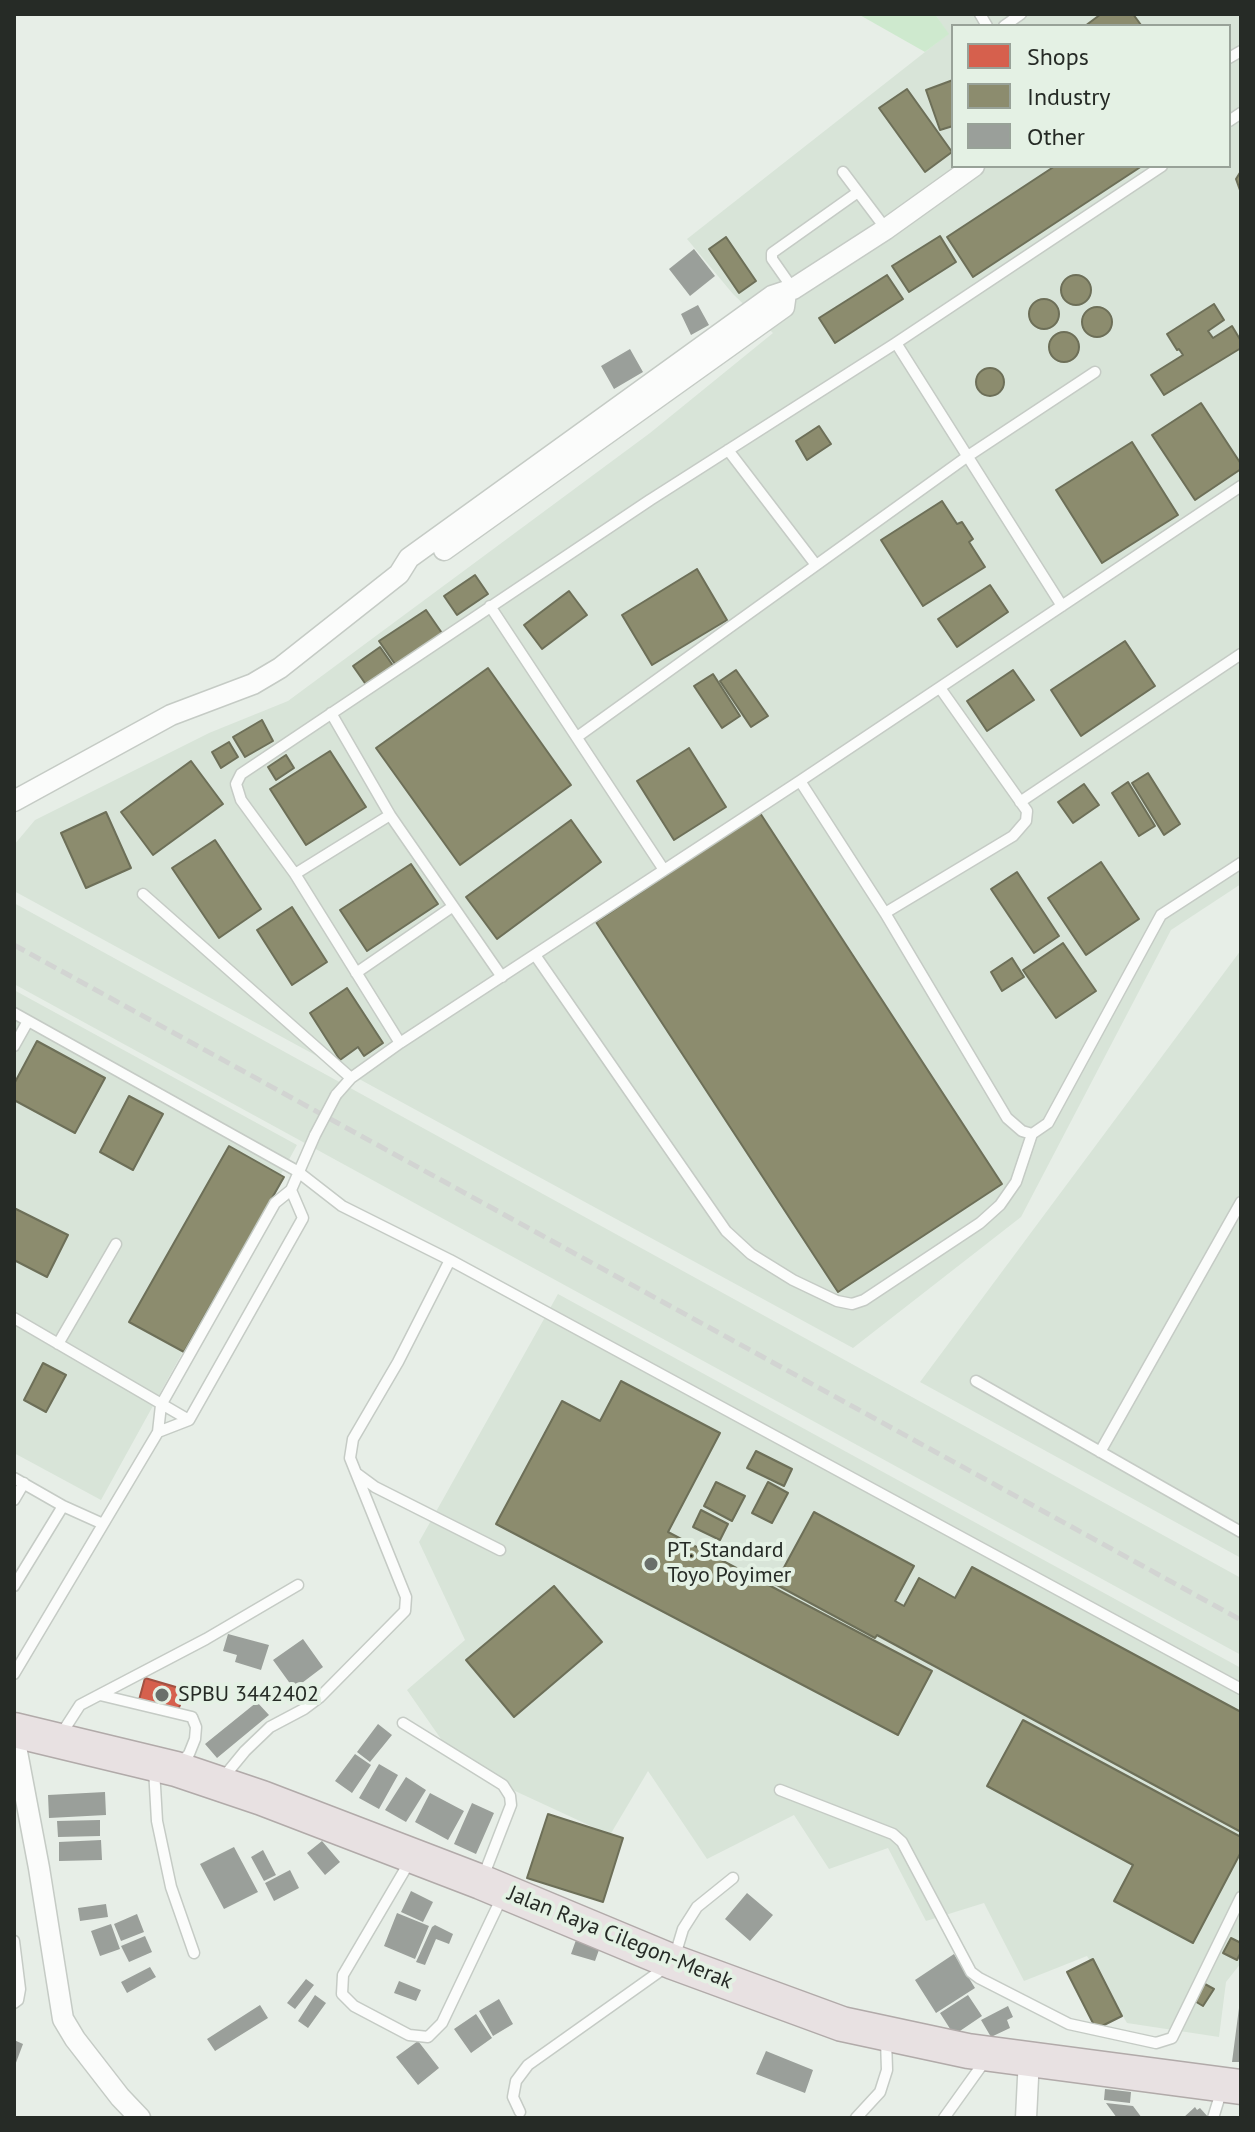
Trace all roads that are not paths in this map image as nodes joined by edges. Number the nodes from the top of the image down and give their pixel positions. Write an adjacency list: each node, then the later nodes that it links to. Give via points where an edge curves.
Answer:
1 (971, 168): 5 (street)
2 (1159, 168): 7 (lane)
3 (843, 172): 4 (lane)
4 (858, 192): 5 (lane); 6 (lane, via 772,253)
5 (886, 229): 6 (street)
6 (789, 291): 20 (street, via 784,307 417,569 399,574 266,676 171,715)
7 (896, 343): 9 (lane); 10 (lane)
8 (1095, 372): 10 (lane)
9 (728, 450): 12 (lane); 13 (lane)
10 (968, 456): 12 (lane); 14 (lane)
11 (1241, 486): 14 (lane)
12 (816, 565): 18 (lane)
13 (490, 606): 17 (lane); 18 (lane)
14 (1062, 606): 16 (lane)
15 (1241, 654): 21 (lane)
16 (940, 688): 19 (lane); 21 (lane)
17 (331, 713): 22 (lane); 25 (lane, via 241,774 236,784 241,800)
18 (577, 737): 24 (lane)
19 (800, 781): 24 (lane); 28 (lane)
20 (14, 801)
21 (1020, 802): 28 (lane, via 1026,821 1013,836)
22 (390, 815): 25 (lane); 27 (lane)
23 (1241, 863): 37 (lane, via 1161,915 1048,1123)
24 (664, 870): 29 (lane)
25 (295, 874): 30 (lane)
26 (143, 894): 36 (lane)
27 (452, 907): 30 (lane); 31 (lane)
28 (885, 913): 37 (lane, via 1007,1118)
29 (535, 955): 31 (lane); 37 (lane, via 726,1231 751,1254 837,1301 864,1300 980,1223 1016,1182)
30 (356, 973): 34 (lane)
31 (502, 977): 34 (lane)
32 (14, 1013): 33 (lane)
33 (28, 1021): 35 (lane); 38 (lane)
34 (400, 1043): 36 (lane)
35 (14, 1046)
36 (351, 1078): 38 (lane, bridge, via 336,1095)
37 (1032, 1134)
38 (297, 1171): 39 (lane); 42 (lane, via 342,1206)
39 (291, 1190): 46 (lane, via 275,1203); 47 (lane, via 303,1218)
40 (1241, 1202): 49 (lane)
41 (116, 1244): 44 (lane)
42 (450, 1260): 50 (lane, via 353,1439 350,1458); 60 (lane)
43 (14, 1318): 44 (lane)
44 (58, 1344): 46 (lane)
45 (976, 1381): 49 (lane)
46 (161, 1405): 47 (lane); 48 (lane)
47 (189, 1420): 48 (lane)
48 (158, 1432): 54 (lane)
49 (1100, 1452): 55 (lane)
50 (356, 1473): 56 (lane); 67 (lane, via 406,1597 405,1611 320,1697 270,1727)
51 (19, 1481): 52 (lane); 53 (lane)
52 (14, 1500)
53 (63, 1506): 54 (lane); 58 (lane)
54 (103, 1524): 59 (lane)
55 (1241, 1532)
56 (500, 1550)
57 (298, 1585): 61 (lane)
58 (14, 1586)
59 (14, 1674)
60 (1241, 1689)
61 (100, 1695): 65 (lane, via 80,1705); 66 (lane, via 192,1717 192,1746)
62 (403, 1723): 71 (lane, via 503,1785 510,1796)
63 (14, 1730): 65 (highway, Jalan Raya Cilegon-Merak)
64 (14, 1736): 82 (street, via 63,2019)
65 (58, 1739): 66 (highway, Jalan Raya Cilegon-Merak)
66 (165, 1766): 67 (highway, Jalan Raya Cilegon-Merak); 74 (lane, via 157,1821 171,1887)
67 (219, 1783): 69 (highway, Jalan Raya Cilegon-Merak)
68 (780, 1790): 72 (lane, via 893,1834 971,1972 1069,2024 1156,2043 1172,2038)
69 (414, 1855): 71 (highway, Jalan Raya Cilegon-Merak); 71 (lane, via 343,1975 342,1994 409,2035 428,2037 442,2023)
70 (733, 1878): 75 (lane, via 697,1907 683,1929)
71 (493, 1887): 75 (highway, Jalan Raya Cilegon-Merak)
72 (1241, 1897)
73 (14, 1941): 76 (lane, via 20,1989)
74 (194, 1953)
75 (673, 1962): 77 (highway, Jalan Raya Cilegon-Merak); 81 (lane, via 528,2065 516,2081 513,2097)
76 (14, 2003)
77 (885, 2035): 78 (highway, Jalan Raya Cilegon-Merak); 83 (lane, via 887,2070 880,2092)
78 (991, 2053): 79 (highway, Jalan Raya Cilegon-Merak); 84 (lane)
79 (1029, 2058): 80 (highway, Jalan Raya Cilegon-Merak); 85 (street)
80 (1233, 2086): 86 (lane)
81 (520, 2112)
82 (140, 2118)
83 (856, 2118)
84 (944, 2118)
85 (1026, 2118)
86 (1213, 2118)

